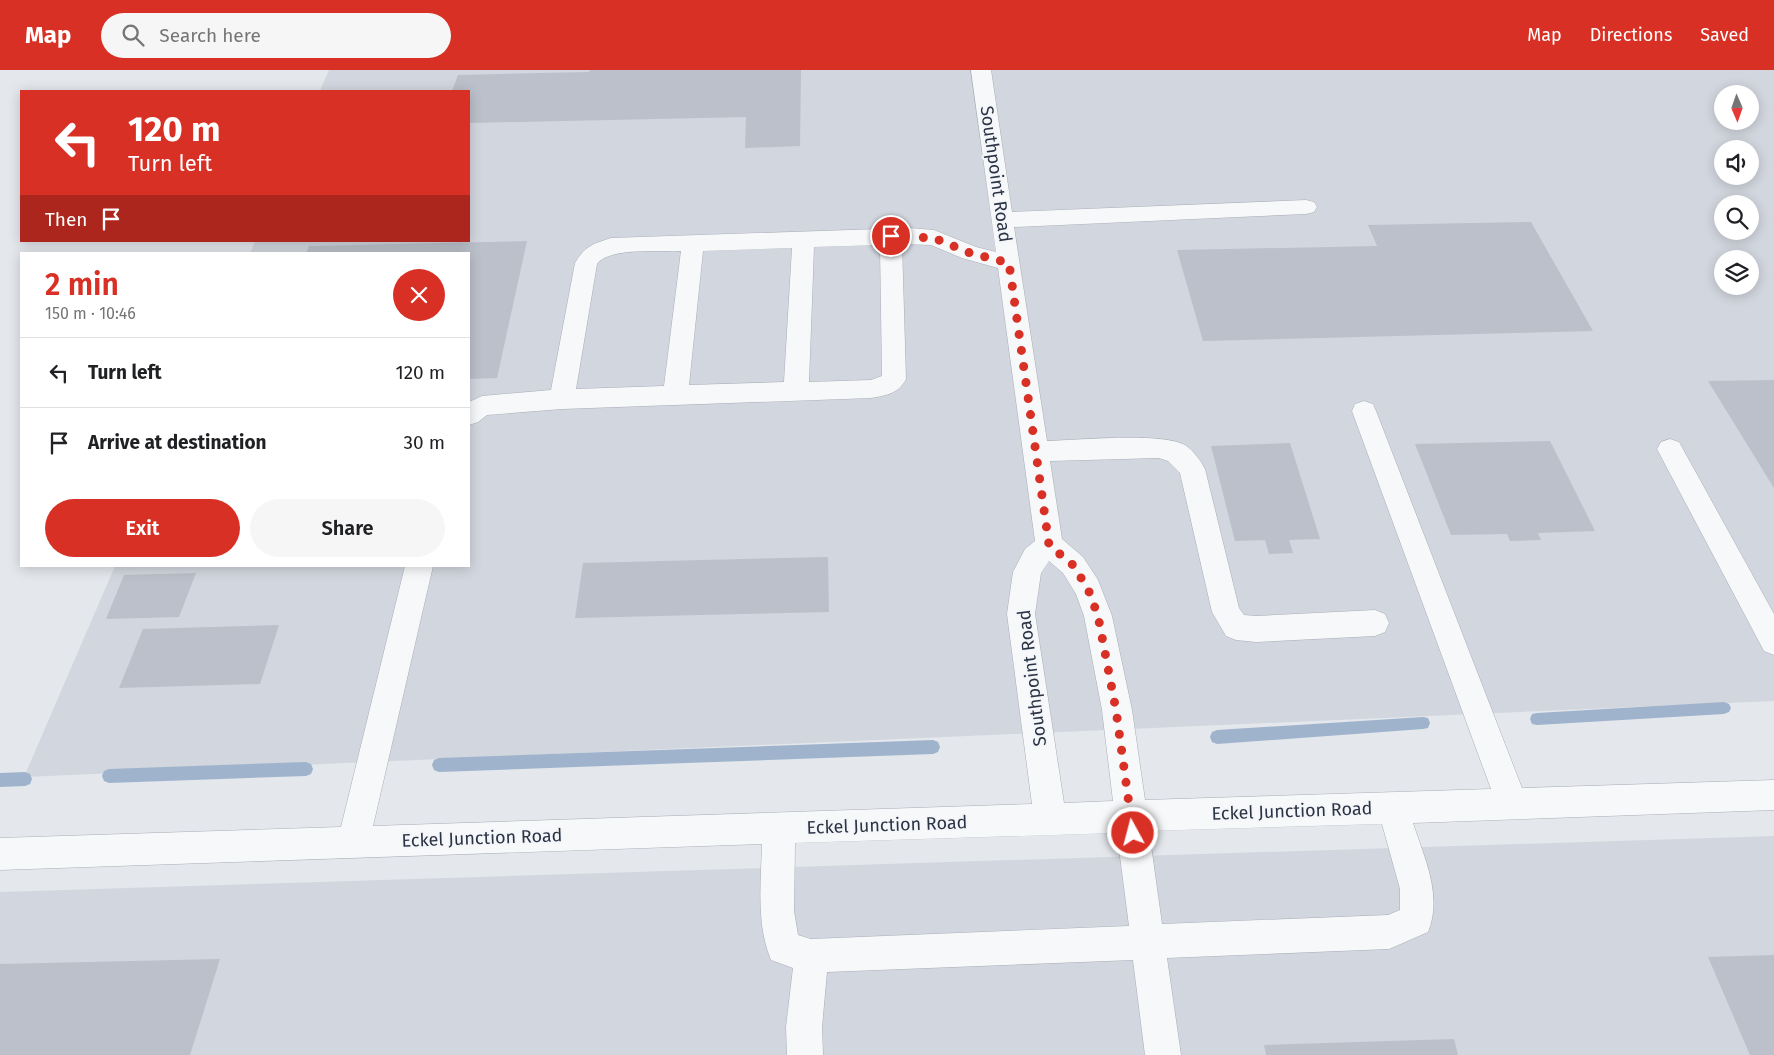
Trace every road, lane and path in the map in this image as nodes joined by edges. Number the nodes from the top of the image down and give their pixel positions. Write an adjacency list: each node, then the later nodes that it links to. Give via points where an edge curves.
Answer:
1 (981, 70): 3 (street, Southpoint Road)
2 (1306, 206): 3 (street)
3 (1002, 220): 7 (street, Southpoint Road)
4 (891, 236): 5 (street); 7 (street, via 934,238 970,253); 8 (street, via 894,379 887,386 871,389)
5 (803, 240): 6 (street); 8 (street)
6 (693, 243): 9 (street); 10 (street, via 611,246 593,253 586,263)
7 (1009, 263): 14 (street, Southpoint Road)
8 (796, 392): 9 (street)
9 (675, 396): 10 (street)
10 (562, 399): 12 (street, via 482,406)
11 (1364, 410): 20 (street)
12 (470, 414)
13 (1670, 449): 18 (street)
14 (1036, 450): 15 (street, Southpoint Road); 17 (street, via 1159,448 1177,453 1192,469 1226,612 1236,627)
15 (1049, 545): 22 (street, via 1073,565 1088,589 1098,616); 23 (street, Southpoint Road, via 1035,557 1027,572 1021,614)
16 (419, 567): 25 (street)
17 (1375, 624)
18 (1774, 642)
19 (1774, 796): 20 (street, Eckel Junction Road)
20 (1512, 804): 21 (street, Eckel Junction Road)
21 (1393, 808): 22 (street, Eckel Junction Road); 27 (street, via 1417,889 1416,920 1389,932)
22 (1131, 816): 23 (street, Eckel Junction Road); 27 (street)
23 (1050, 819): 24 (street, Eckel Junction Road)
24 (779, 828): 25 (street, Eckel Junction Road); 28 (street, via 777,911 784,948)
25 (353, 842): 26 (street, Eckel Junction Road)
26 (0, 854)
27 (1147, 942): 28 (street); 30 (street)
28 (811, 956): 29 (street)
29 (804, 1055)
30 (1163, 1055)

